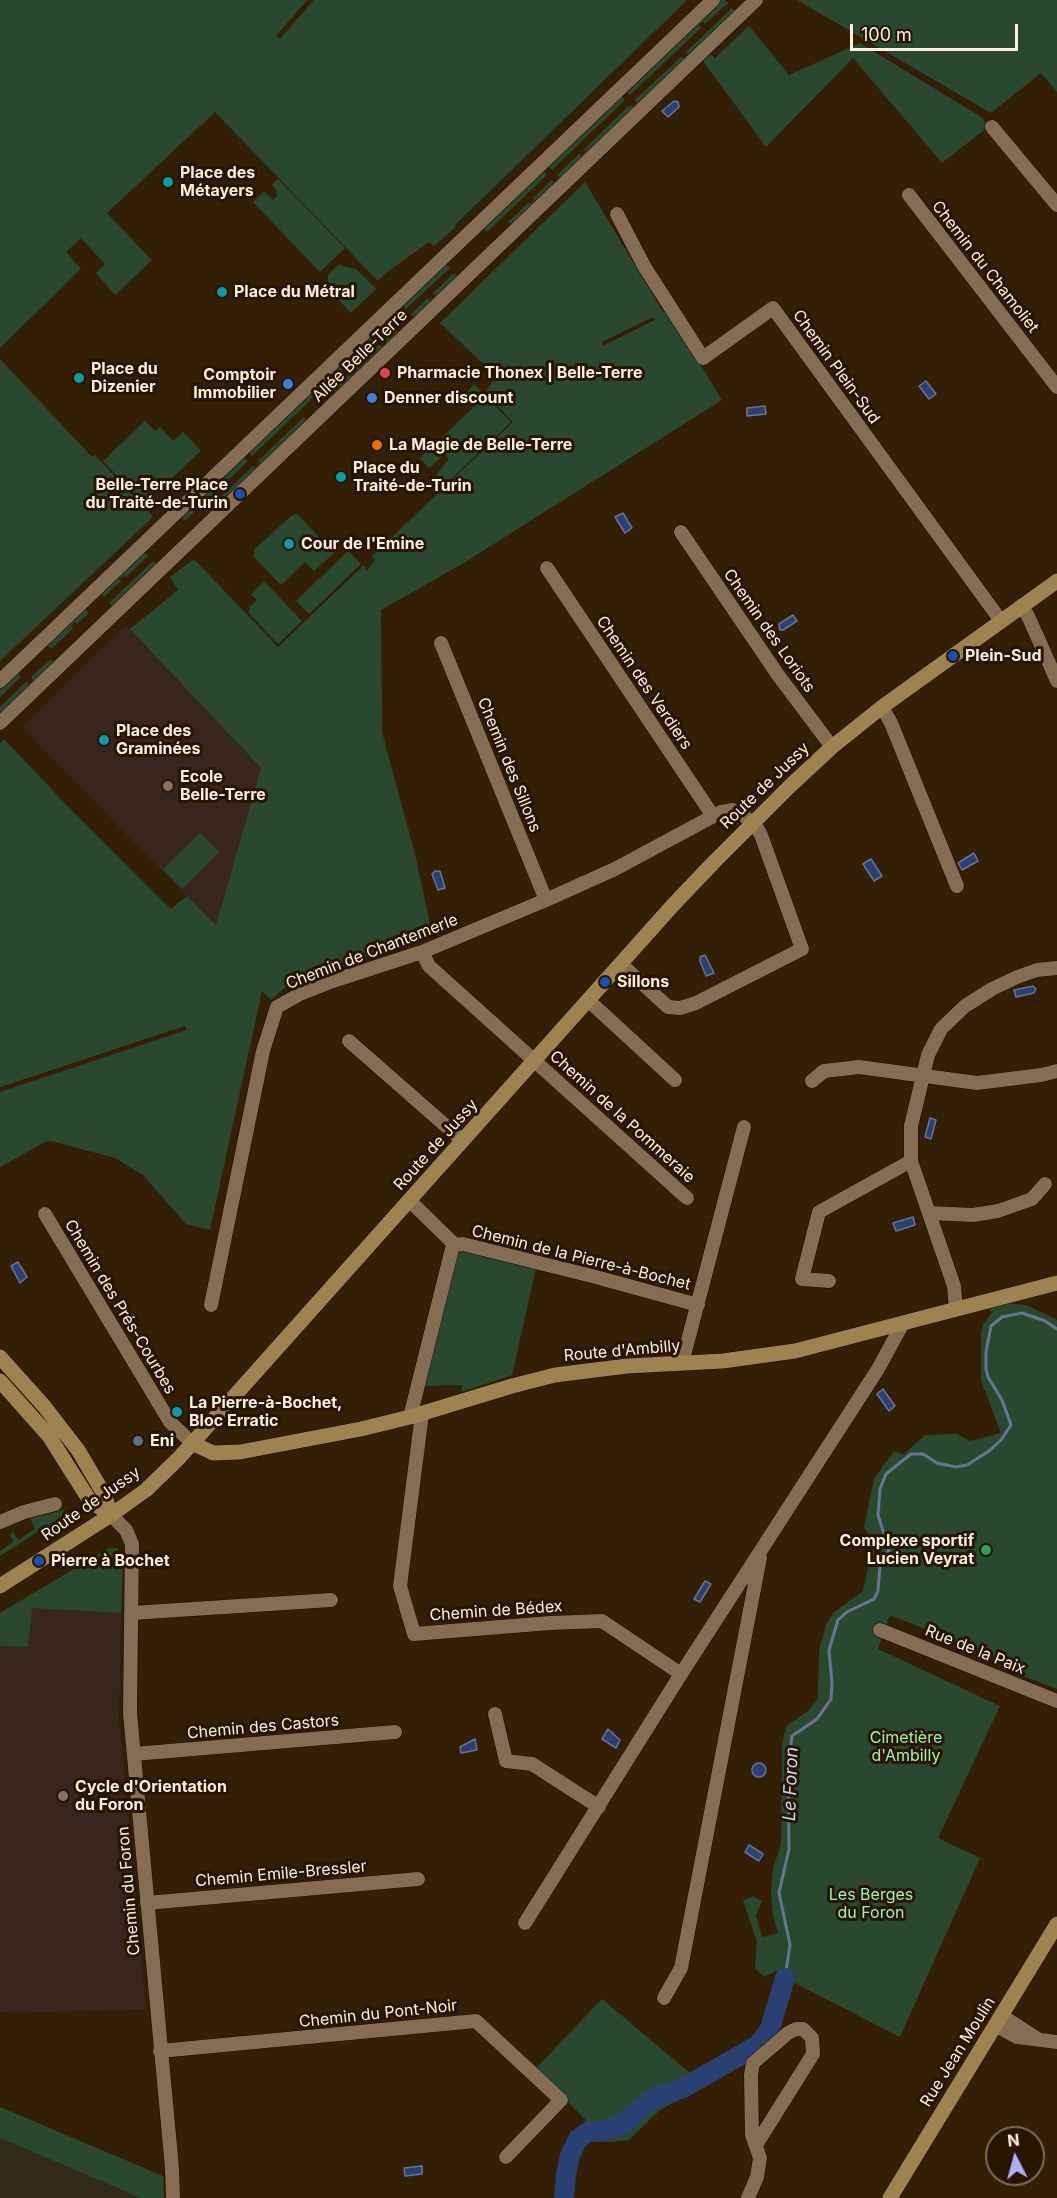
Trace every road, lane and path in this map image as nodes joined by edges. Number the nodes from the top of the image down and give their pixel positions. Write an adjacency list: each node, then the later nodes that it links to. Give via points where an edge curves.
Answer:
1 (712, 0): 14 (street, Allée Belle-Terre)
2 (756, 0): 17 (street, Allée Belle-Terre)
3 (992, 127): 5 (street)
4 (909, 195): 7 (street, Chemin du Chamoliet)
5 (1057, 205)
6 (617, 214): 12 (street, Chemin Plein-Sud, via 644,266 703,358 773,308)
7 (1057, 387)
8 (681, 532): 18 (street, Chemin des Loriots)
9 (547, 568): 19 (street, Chemin des Verdiers)
10 (1057, 581): 11 (street, Route de Jussy)
11 (1021, 606): 12 (street, Route de Jussy); 15 (street)
12 (1001, 621): 16 (street, Route de Jussy)
13 (441, 643): 22 (street, Chemin des Sillons)
14 (0, 681)
15 (1057, 681)
16 (882, 707): 18 (street, Route de Jussy); 21 (street)
17 (0, 723)
18 (832, 747): 20 (street, Route de Jussy)
19 (713, 816): 20 (street, Chemin de Chantemerle, via 733,810); 22 (street, Chemin de Chantemerle, via 615,869)
20 (752, 823): 24 (street, Route de Jussy); 24 (street, via 763,838 802,949 680,1008 668,1007)
21 (957, 886)
22 (546, 900): 23 (street, Chemin de Chantemerle)
23 (422, 952): 28 (street, Chemin de la Pommeraie, via 426,963); 44 (street, Chemin de Chantemerle, via 330,982 277,1007 263,1052)
24 (621, 964): 26 (street, Route de Jussy)
25 (1057, 968): 30 (street, via 1017,977 955,1013 932,1045)
26 (588, 1000): 28 (street, Route de Jussy); 31 (street)
27 (349, 1041): 34 (street)
28 (535, 1061): 34 (street, Route de Jussy); 37 (street, Chemin de la Pommeraie)
29 (1057, 1071): 30 (street, via 977,1083)
30 (923, 1076): 32 (street, via 859,1067 824,1071); 35 (street, via 911,1126)
31 (675, 1080)
32 (812, 1081)
33 (744, 1127): 45 (street)
34 (463, 1141): 38 (street, Route de Jussy)
35 (911, 1161): 39 (street); 42 (street, via 819,1212 802,1278)
36 (1045, 1184): 39 (street, via 1032,1199 998,1211 973,1215)
37 (687, 1198)
38 (410, 1201): 41 (street); 52 (street, Route de Jussy)
39 (930, 1213): 46 (street, via 954,1286)
40 (45, 1214): 52 (street, Chemin des Prés-Courbes, via 170,1422)
41 (456, 1245): 45 (street, Chemin de la Pierre-à-Bochet); 51 (street, Chemin de la Pierre-à-Bochet, via 443,1282)
42 (830, 1281)
43 (1057, 1283): 46 (street, Route d'Ambilly)
44 (211, 1305)
45 (698, 1305): 49 (street)
46 (956, 1309): 47 (street, Route d'Ambilly)
47 (902, 1325): 49 (street, Route d'Ambilly, via 795,1352); 56 (street, via 878,1369)
48 (0, 1357): 54 (street, via 78,1450 104,1494)
49 (682, 1363): 51 (street, Route d'Ambilly, via 618,1366 555,1376)
50 (0, 1381): 54 (street, via 49,1436 90,1502)
51 (416, 1416): 52 (street, Route d'Ambilly, via 240,1452 213,1453); 61 (street, Chemin de Bédex, via 400,1586 414,1634 602,1621)
52 (192, 1443): 54 (street, Route de Jussy, via 146,1490)
53 (55, 1504): 55 (street)
54 (111, 1515): 57 (street, Route de Jussy); 59 (street, Chemin du Foron, via 126,1530 132,1544)
55 (0, 1522)
56 (761, 1550): 61 (street); 72 (street, via 681,1968)
57 (0, 1586)
58 (331, 1600): 59 (street)
59 (132, 1613): 65 (street, Chemin du Foron, via 130,1713)
60 (880, 1630): 62 (street, Rue de la Paix)
61 (681, 1674): 66 (street)
62 (1057, 1701)
63 (495, 1714): 66 (street, via 506,1761 532,1764)
64 (395, 1732): 65 (street, Chemin des Castors)
65 (134, 1754): 68 (street, Chemin du Foron)
66 (599, 1807): 69 (street)
67 (418, 1879): 68 (street, Chemin Emile-Bressler)
68 (147, 1903): 75 (street, Chemin du Foron)
69 (525, 1923)
70 (1057, 1924): 73 (street, Rue Jean Moulin)
71 (1057, 1940): 73 (street, Rue Jean Moulin)
72 (664, 1998)
73 (1002, 2022): 74 (street, via 1020,2038); 80 (street, Rue Jean Moulin); 81 (street, Rue Jean Moulin)
74 (1057, 2042)
75 (160, 2051): 77 (street, Chemin du Pont-Noir, via 476,2021 561,2100); 78 (street, Chemin du Foron)
76 (756, 2145): 76 (street, via 752,2140 753,2063 788,2033 803,2029 813,2040 813,2054); 79 (street, via 760,2165)
77 (506, 2157)
78 (173, 2198)
79 (748, 2198)
80 (890, 2198)
81 (898, 2198)

